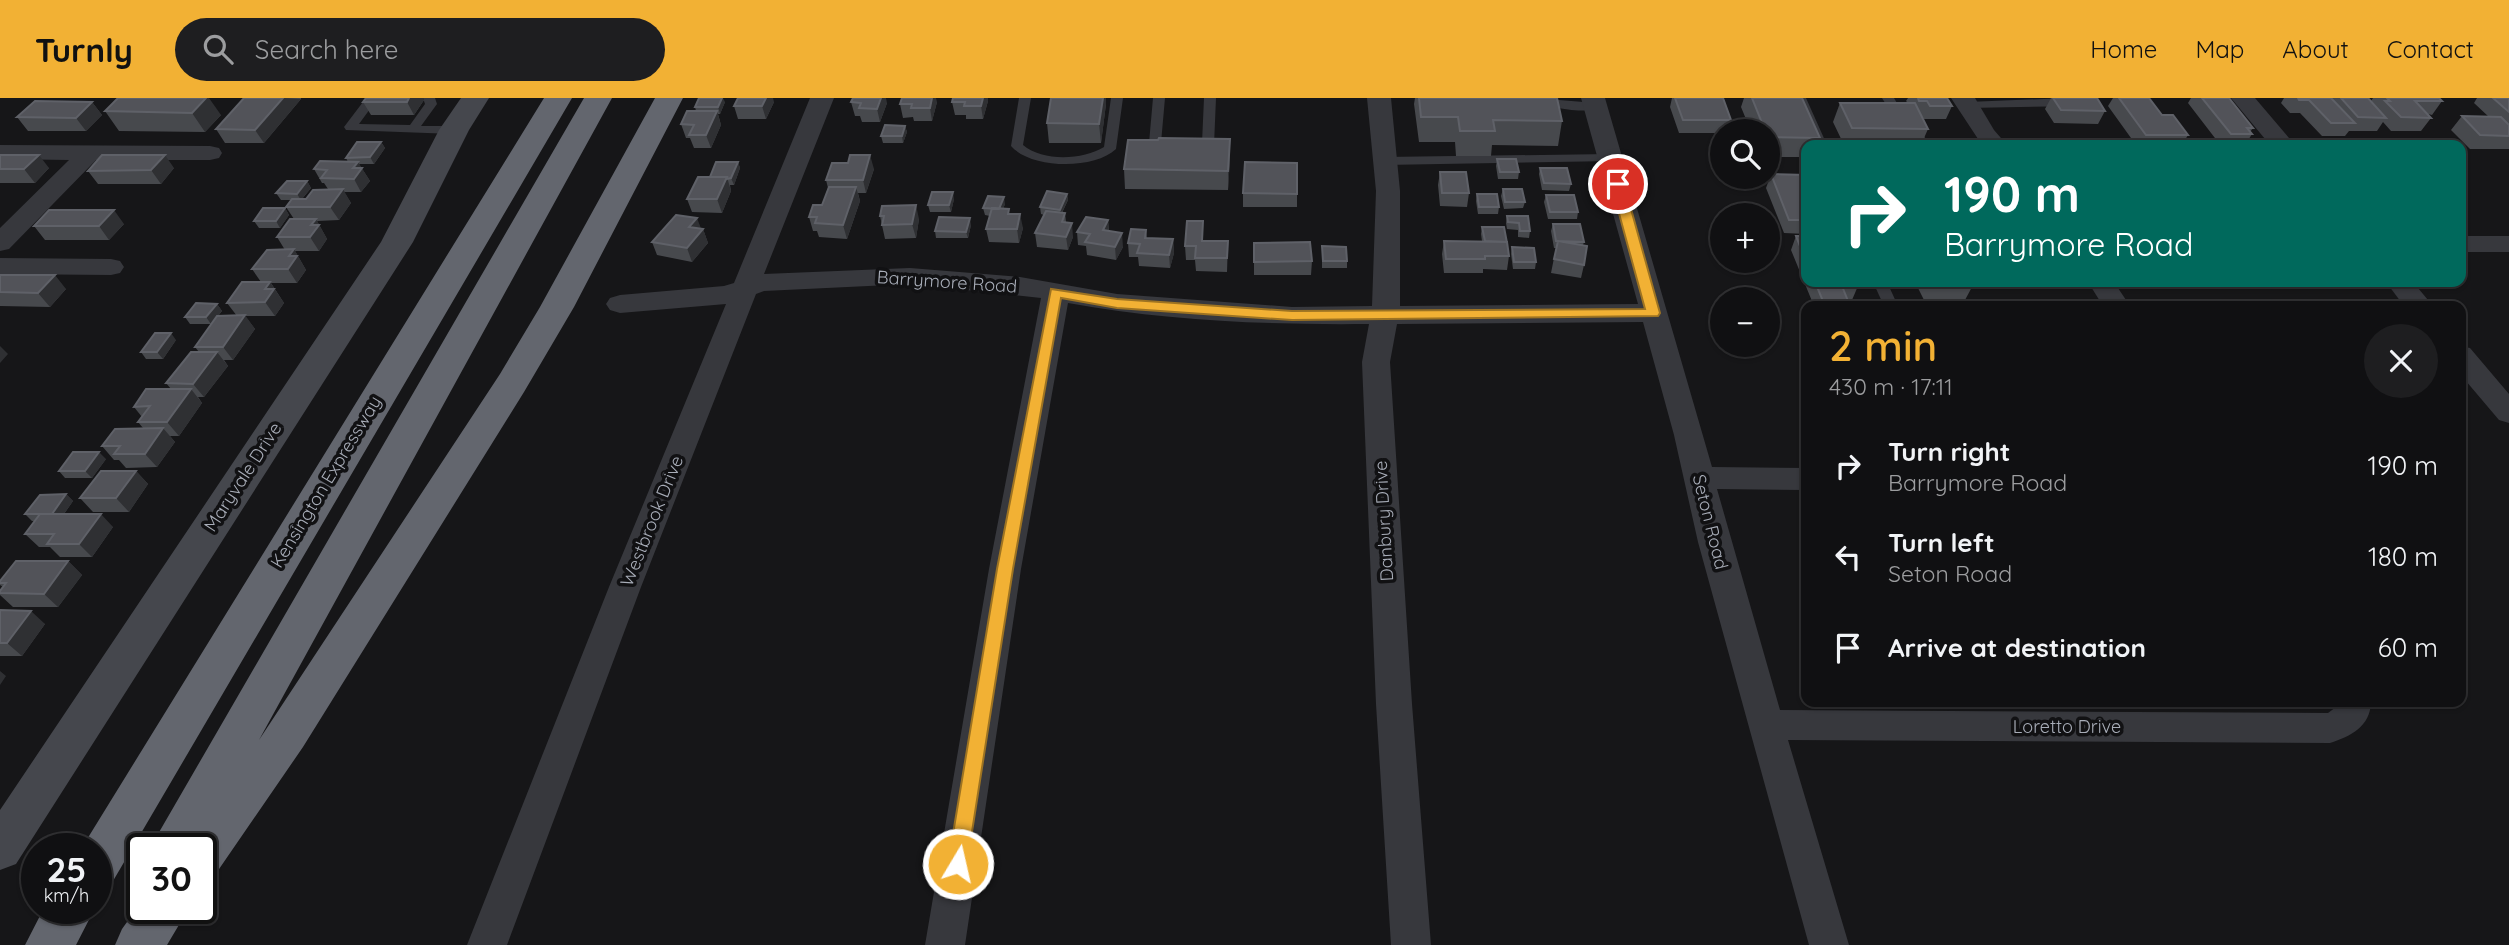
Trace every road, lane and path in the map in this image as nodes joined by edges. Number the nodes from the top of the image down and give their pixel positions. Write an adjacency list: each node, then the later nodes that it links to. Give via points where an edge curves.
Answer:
1 (372, 98): 21 (lane, via 350,127)
2 (429, 98): 21 (lane, via 431,104)
3 (475, 98): 22 (street, Maryvale Drive)
4 (669, 98): 51 (highway, via 512,383 288,734)
5 (822, 98): 38 (street, Westbrook Drive)
6 (1025, 98): 7 (lane, via 1017,146 1020,152 1078,159 1104,155 1110,149)
7 (1117, 98)
8 (1159, 98): 9 (lane, via 1157,148 1181,150 1208,145)
9 (1210, 98)
10 (1379, 98): 31 (street, Danbury Drive)
11 (1540, 98): 18 (lane, via 1569,106)
12 (1800, 98): 23 (lane)
13 (1888, 98): 24 (lane, via 1899,117 1911,122)
14 (2074, 98): 17 (lane, via 2077,103)
15 (2243, 98): 26 (street)
16 (1965, 101): 17 (lane); 25 (street)
17 (2026, 101)
18 (1594, 102): 30 (street, Seton Road)
19 (552, 107): 52 (highway, Kensington Expressway)
20 (592, 108): 50 (highway)
21 (413, 129): 22 (lane)
22 (454, 130): 53 (street, Maryvale Drive, via 397,242)
23 (1819, 140)
24 (1920, 140)
25 (1990, 140)
26 (2279, 140)
27 (0, 152): 28 (street)
28 (90, 152): 29 (street); 32 (street)
29 (210, 153)
30 (1610, 158): 31 (lane); 42 (street, Seton Road)
31 (1384, 161): 43 (street, Danbury Drive, via 1388,191)
32 (0, 243)
33 (2466, 244): 34 (street)
34 (2509, 244)
35 (0, 266): 36 (street)
36 (111, 267)
37 (2403, 287): 40 (street)
38 (746, 288): 39 (street, Barrymore Road, via 762,283 910,276); 41 (street, Barrymore Road, via 726,295); 60 (street, Westbrook Drive)
39 (1056, 293): 43 (street, Barrymore Road, via 1117,303 1292,316); 61 (street, via 1005,569)
40 (2415, 301)
41 (620, 304)
42 (1653, 313): 43 (street, Barrymore Road); 46 (street, Seton Road)
43 (1384, 315): 62 (street, Danbury Drive, via 1376,362)
44 (2466, 362): 45 (street)
45 (2509, 413)
46 (1699, 478): 47 (street); 49 (street, Seton Road)
47 (1801, 479)
48 (2354, 707): 49 (street, Loretto Drive, via 2345,723 2330,728)
49 (1765, 725): 63 (street, Seton Road)
50 (183, 833)
51 (217, 834)
52 (112, 839)
53 (0, 849)
54 (61, 924): 57 (highway)
55 (132, 924): 58 (highway)
56 (154, 924): 59 (highway)
57 (49, 945)
58 (120, 945)
59 (139, 945)
60 (487, 945)
61 (945, 945)
62 (1411, 945)
63 (1829, 945)

